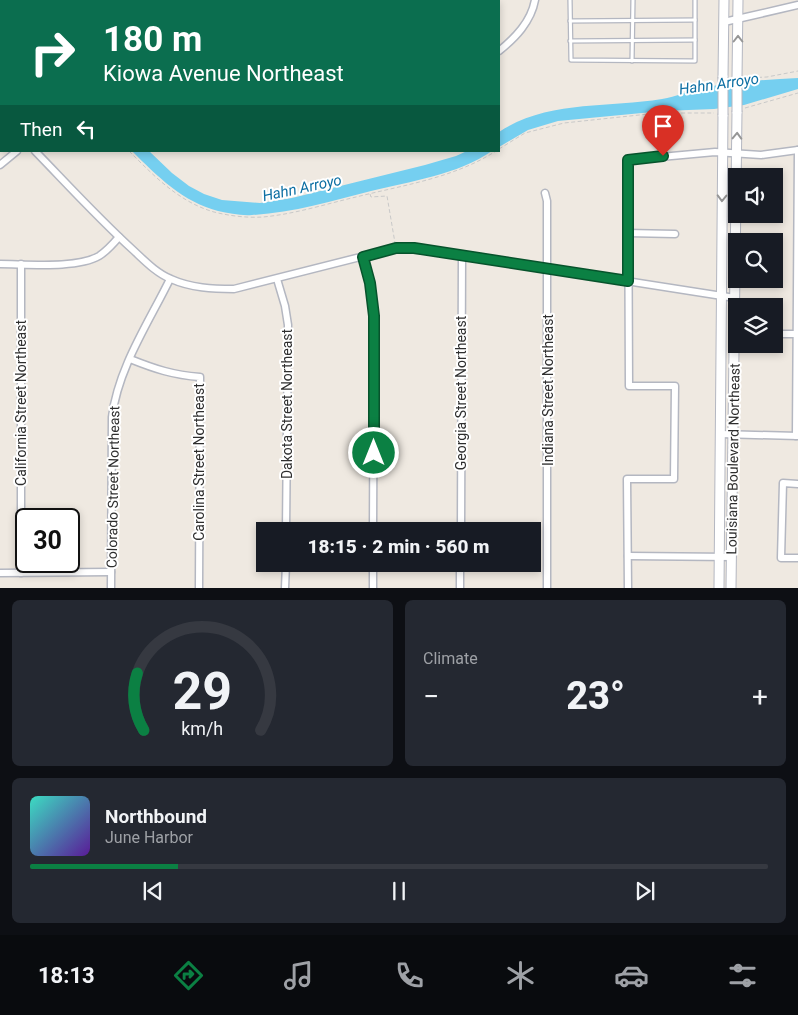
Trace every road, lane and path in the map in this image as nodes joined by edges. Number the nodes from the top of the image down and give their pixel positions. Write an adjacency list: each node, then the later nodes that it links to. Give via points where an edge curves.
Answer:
1 (534, 0): 16 (street, via 528,19 512,41)
2 (570, 0): 10 (lane)
3 (633, 0): 11 (lane)
4 (695, 0): 8 (lane)
5 (724, 0): 12 (main road, Louisiana Boulevard Northeast)
6 (738, 0): 9 (main road, Louisiana Boulevard Northeast)
7 (798, 5): 9 (street)
8 (695, 20): 11 (lane); 13 (lane)
9 (738, 20): 12 (street); 19 (main road, Louisiana Boulevard Northeast, one-way to 9)
10 (570, 21): 11 (lane); 14 (lane)
11 (632, 21): 15 (lane)
12 (724, 22): 22 (main road, Louisiana Boulevard Northeast, bridge)
13 (695, 40): 15 (lane); 17 (lane, via 696,61)
14 (570, 41): 15 (lane); 17 (lane, via 571,60)
15 (632, 41): 17 (lane)
16 (500, 50)
17 (632, 61)
18 (798, 71): 19 (path)
19 (741, 78): 21 (main road, Louisiana Boulevard Northeast, bridge)
20 (798, 93): 21 (path)
21 (740, 111): 30 (main road, Louisiana Boulevard Northeast, one-way to 21)
22 (720, 114): 23 (path, via 658,113 564,123 525,133); 29 (main road, Louisiana Boulevard Northeast)
23 (500, 149)
24 (798, 150): 30 (street, via 760,155); 37 (street)
25 (16, 152): 31 (street)
26 (36, 152): 36 (street)
27 (130, 152): 33 (path, via 158,181 185,200 215,212 261,217)
28 (494, 152): 33 (path, via 456,172)
29 (723, 153): 30 (street); 34 (street, via 628,160); 47 (main road, Louisiana Boulevard Northeast, one-way to 47)
30 (736, 154): 48 (main road, Louisiana Boulevard Northeast)
31 (0, 165)
32 (545, 193): 43 (street, Indiana Street Northeast)
33 (370, 194): 38 (path, via 371,197 386,196)
34 (627, 233): 35 (street); 46 (street)
35 (675, 234)
36 (119, 237): 42 (street, via 98,257 82,263); 44 (street)
37 (797, 238): 52 (street)
38 (396, 248): 39 (street); 40 (street)
39 (462, 255): 43 (street); 62 (street, Georgia Street Northeast)
40 (363, 257): 45 (street); 61 (street, via 374,316)
41 (0, 264): 42 (street)
42 (21, 264): 59 (street, California Street Northeast)
43 (548, 269): 46 (street); 79 (street, Indiana Street Northeast)
44 (170, 279): 45 (street, via 215,290); 54 (street, Colorado Street Northeast)
45 (277, 279): 60 (street, Dakota Street Northeast, via 288,325)
46 (628, 281): 47 (street); 63 (street, via 629,386 675,386 674,480 627,479)
47 (721, 296): 48 (street); 49 (main road, Louisiana Boulevard Northeast)
48 (735, 298)
49 (721, 334): 50 (street); 55 (main road, Louisiana Boulevard Northeast)
50 (728, 334)
51 (783, 334): 52 (street)
52 (797, 334): 57 (street)
53 (735, 353): 56 (main road, Louisiana Boulevard Northeast)
54 (130, 360): 68 (street, Colorado Street Northeast, via 114,398 112,417); 75 (street, Carolina Street Northeast, via 171,374 200,377)
55 (720, 434): 56 (street); 64 (main road, Louisiana Boulevard Northeast)
56 (733, 434): 57 (street); 65 (main road, Louisiana Boulevard Northeast)
57 (797, 436)
58 (798, 484): 66 (street, via 783,483 781,558)
59 (20, 508)
60 (286, 522)
61 (373, 522)
62 (460, 522)
63 (628, 556): 64 (street); 80 (street)
64 (718, 557): 65 (street); 81 (main road, Louisiana Boulevard Northeast)
65 (732, 557): 82 (main road, Louisiana Boulevard Northeast)
66 (798, 558)
67 (80, 572): 68 (street)
68 (112, 572): 74 (street, Colorado Street Northeast)
69 (286, 572): 76 (street)
70 (373, 572): 77 (street)
71 (460, 572): 78 (street)
72 (0, 573): 73 (street)
73 (15, 573)
74 (111, 588)
75 (199, 588)
76 (285, 588)
77 (373, 588)
78 (460, 588)
79 (547, 588)
80 (628, 588)
81 (719, 588)
82 (731, 588)

